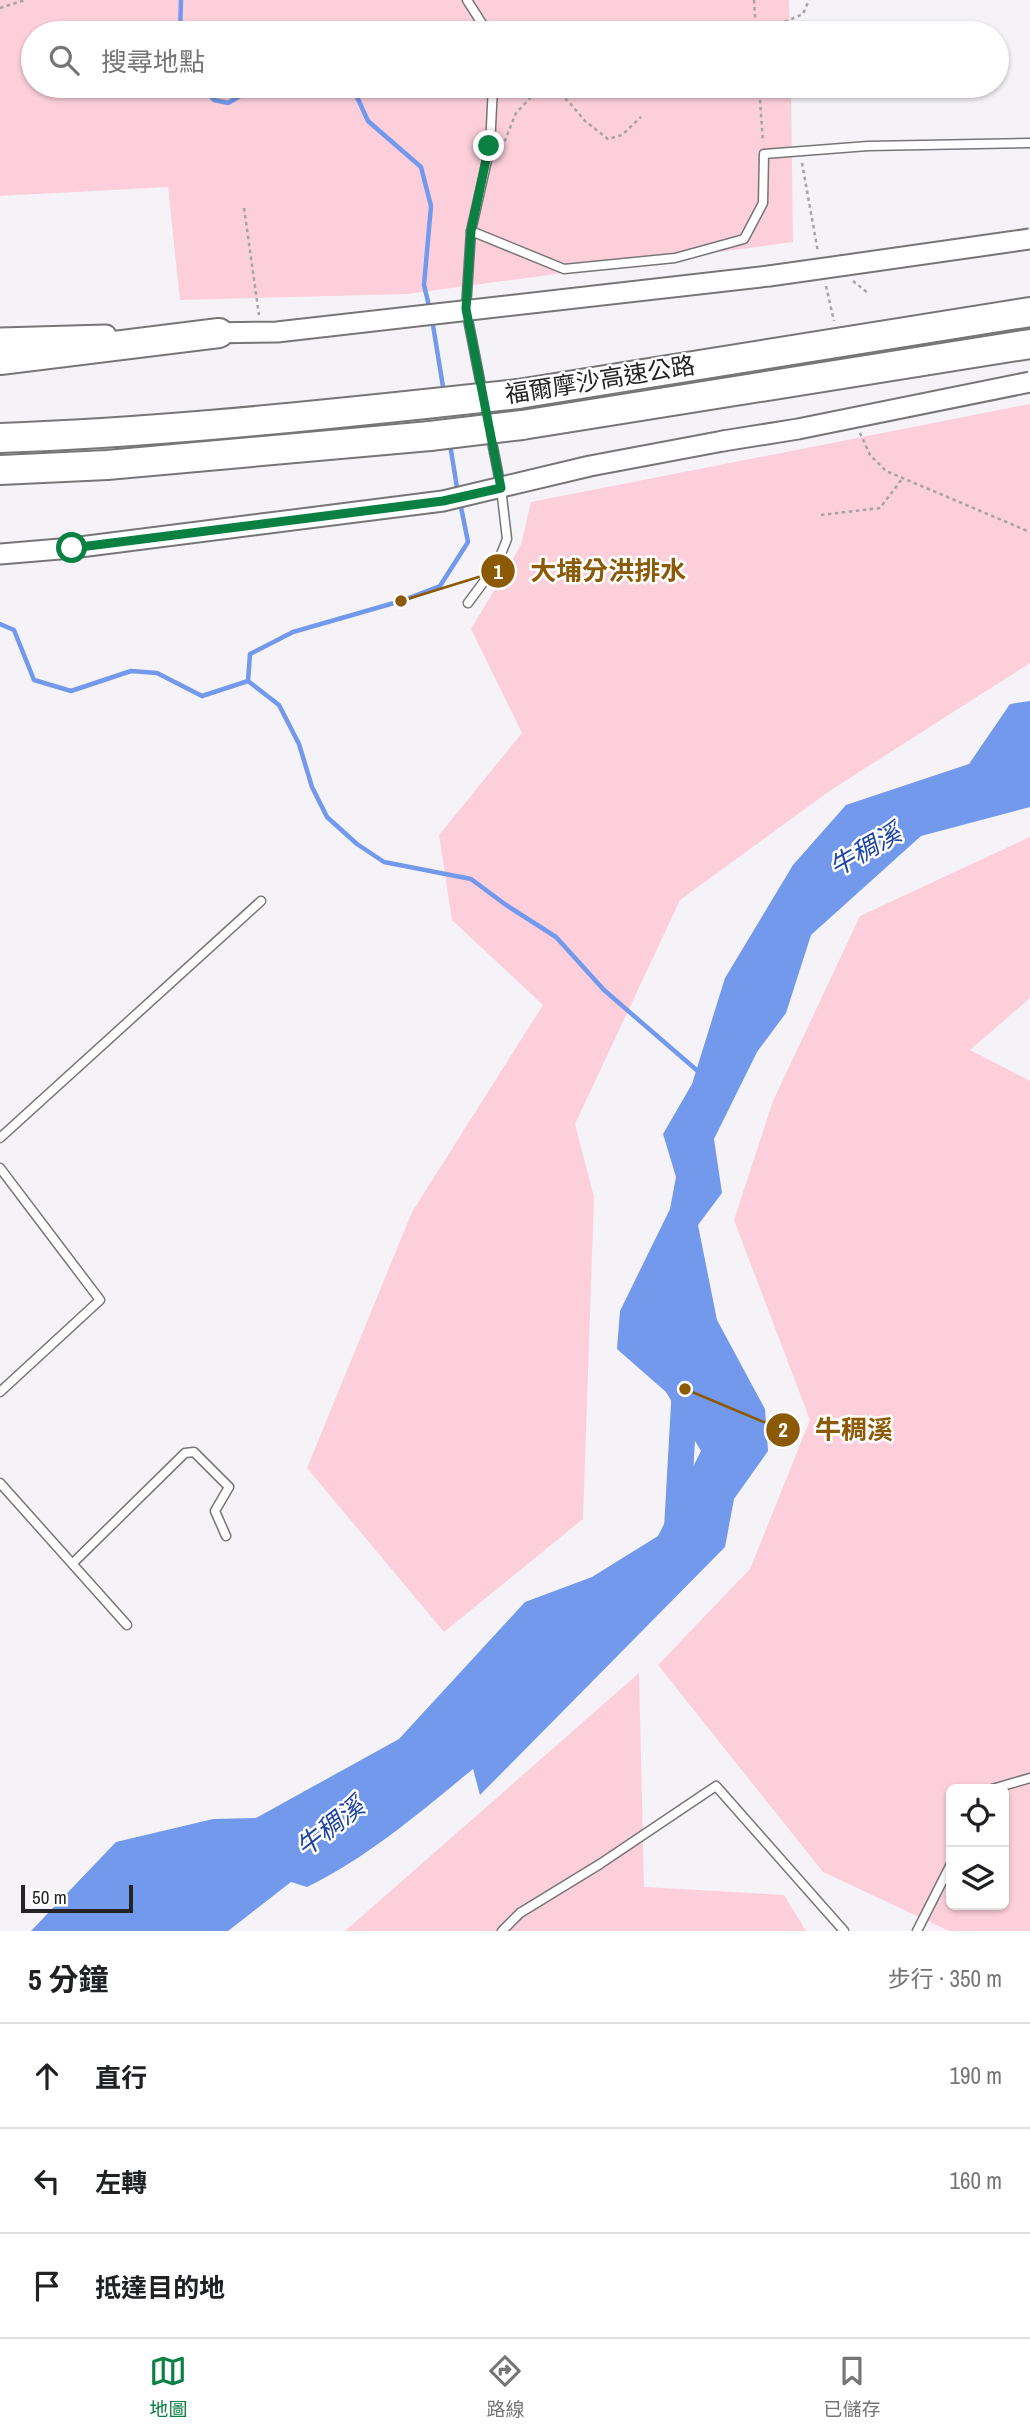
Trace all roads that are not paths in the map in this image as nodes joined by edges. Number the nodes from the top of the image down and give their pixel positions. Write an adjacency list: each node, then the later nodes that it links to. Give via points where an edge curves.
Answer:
1 (467, 0): 2 (lane)
2 (480, 21)
3 (492, 98): 5 (lane, via 489,146)
4 (1030, 143): 5 (lane, via 868,146 764,154 763,204 744,239 675,258 564,269)
5 (471, 231): 7 (lane)
6 (1030, 239): 7 (street, bridge, via 769,276)
7 (466, 309): 9 (street); 16 (lane)
8 (1030, 312): 14 (highway, 福爾摩沙高速公路, bridge, via 518,394 255,422)
9 (219, 333): 10 (street); 12 (highway)
10 (0, 338)
11 (1030, 344): 15 (highway, 福爾摩沙高速公路, bridge, via 522,425 107,465)
12 (0, 360)
13 (1030, 382): 16 (street, bridge, via 590,466)
14 (0, 438)
15 (0, 470)
16 (501, 488): 17 (street, via 443,501); 18 (lane, via 507,539 497,564)
17 (0, 554)
18 (468, 603)
19 (261, 901): 20 (lane)
20 (0, 1138)
21 (0, 1168): 22 (lane, via 100,1300)
22 (0, 1392)
23 (0, 1483): 25 (lane)
24 (226, 1536): 25 (lane, via 215,1511 229,1487 194,1452 185,1452)
25 (73, 1563): 26 (lane)
26 (127, 1625)
27 (1030, 1778): 28 (lane)
28 (1009, 1784)
29 (946, 1874): 32 (lane)
30 (502, 1931): 31 (lane, via 520,1913 716,1786)
31 (844, 1931)
32 (917, 1931)

